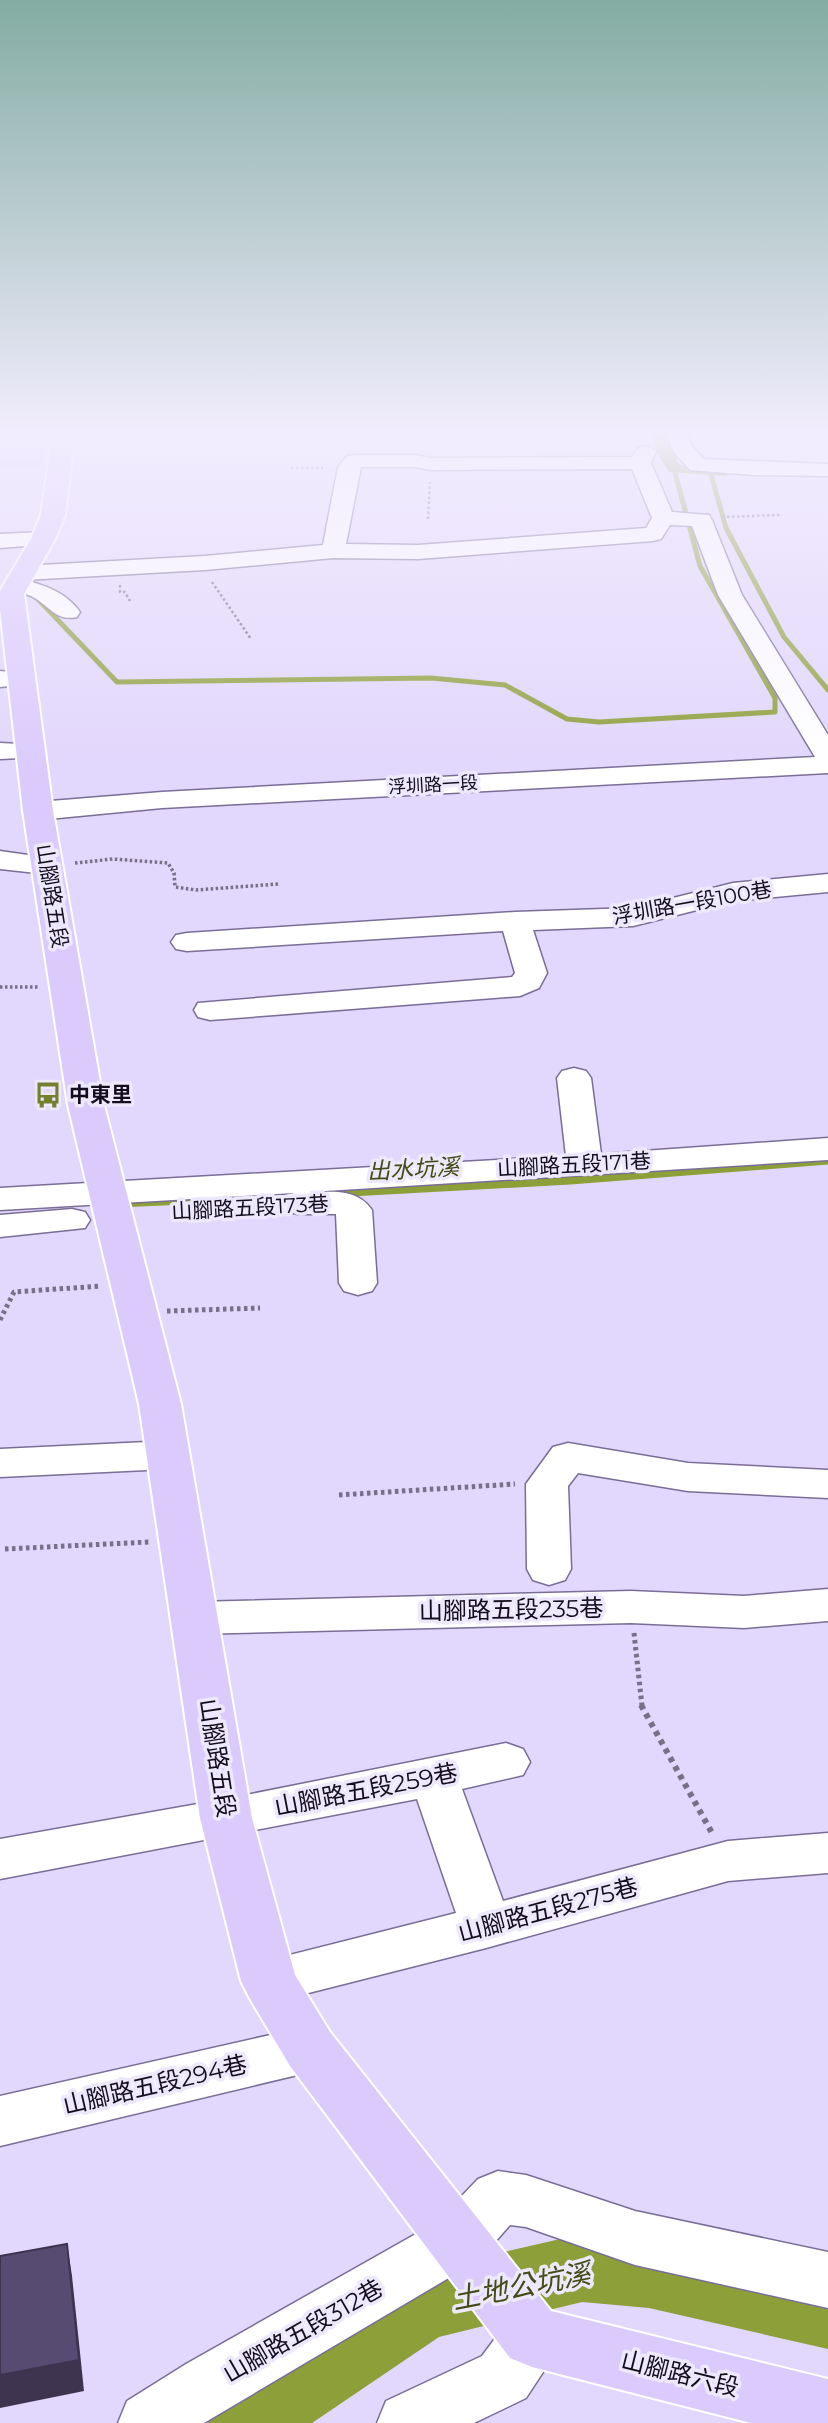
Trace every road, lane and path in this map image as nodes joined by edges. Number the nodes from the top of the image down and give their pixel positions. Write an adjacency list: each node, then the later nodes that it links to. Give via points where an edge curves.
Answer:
1 (40, 544): 7 (main road)
2 (334, 544): 5 (street)
3 (521, 544): 5 (street, via 418,552)
4 (710, 544): 12 (street, via 730,595)
5 (333, 551): 6 (street)
6 (205, 563): 7 (street); 9 (path)
7 (12, 589): 8 (street, via 40,592); 10 (main road, 山腳路五段)
8 (68, 612)
9 (251, 639)
10 (11, 679): 11 (main road, 山腳路五段)
11 (15, 751): 14 (main road, 山腳路五段)
12 (828, 757)
13 (828, 765): 14 (street, 浮圳路一段, via 162,800)
14 (38, 811): 16 (main road, 山腳路五段)
15 (0, 860): 16 (street)
16 (47, 865): 18 (path, via 113,859 168,863 175,887 196,890); 22 (main road, 山腳路五段)
17 (828, 883): 19 (street, 浮圳路一段100巷, via 733,892 634,917)
18 (278, 884)
19 (515, 921): 20 (street, 浮圳路一段100巷); 23 (street, via 531,973 520,986)
20 (187, 942)
21 (0, 987): 22 (path)
22 (67, 987): 28 (main road, 山腳路五段, via 86,1105)
23 (210, 1010)
24 (575, 1078): 26 (street)
25 (828, 1149): 26 (street, 山腳路五段171巷)
26 (585, 1164): 28 (street, 山腳路五段171巷)
27 (0, 1199): 28 (street)
28 (111, 1206): 29 (street); 30 (street, 山腳路五段173巷, via 344,1203 354,1210); 31 (main road, 山腳路五段)
29 (0, 1226)
30 (358, 1283)
31 (133, 1298): 32 (path); 33 (path, via 14,1292); 34 (main road, 山腳路五段)
32 (260, 1307)
33 (0, 1320)
34 (168, 1455): 35 (street); 39 (main road, 山腳路五段)
35 (0, 1463)
36 (547, 1483): 37 (street, via 568,1457 688,1477); 38 (path); 41 (street)
37 (828, 1484)
38 (339, 1495)
39 (182, 1540): 40 (path); 44 (main road, 山腳路五段)
40 (5, 1549)
41 (549, 1569)
42 (828, 1605): 43 (street, 山腳路五段235巷, via 744,1612)
43 (631, 1608): 44 (street, 山腳路五段235巷); 50 (path, via 641,1704)
44 (194, 1618): 47 (main road, 山腳路五段)
45 (506, 1762): 47 (street, 山腳路五段259巷)
46 (437, 1787): 51 (street)
47 (226, 1818): 49 (street, 山腳路五段259巷); 52 (main road, 山腳路五段)
48 (828, 1853): 50 (street, 山腳路五段275巷)
49 (0, 1859)
50 (728, 1861): 51 (street, 山腳路五段275巷)
51 (486, 1927): 52 (street, 山腳路五段275巷)
52 (270, 1981): 53 (main road, 山腳路五段)
53 (310, 2049): 54 (street, 山腳路五段294巷); 55 (main road, 山腳路五段)
54 (0, 2121)
55 (458, 2241): 56 (lane, via 498,2197 537,2204 635,2238); 57 (main road, 山腳路五段); 59 (street, 山腳路五段312巷)
56 (828, 2280)
57 (532, 2337): 58 (main road, 山腳路六段); 60 (street, via 504,2377)
58 (828, 2411)
59 (149, 2423)
60 (408, 2423)

